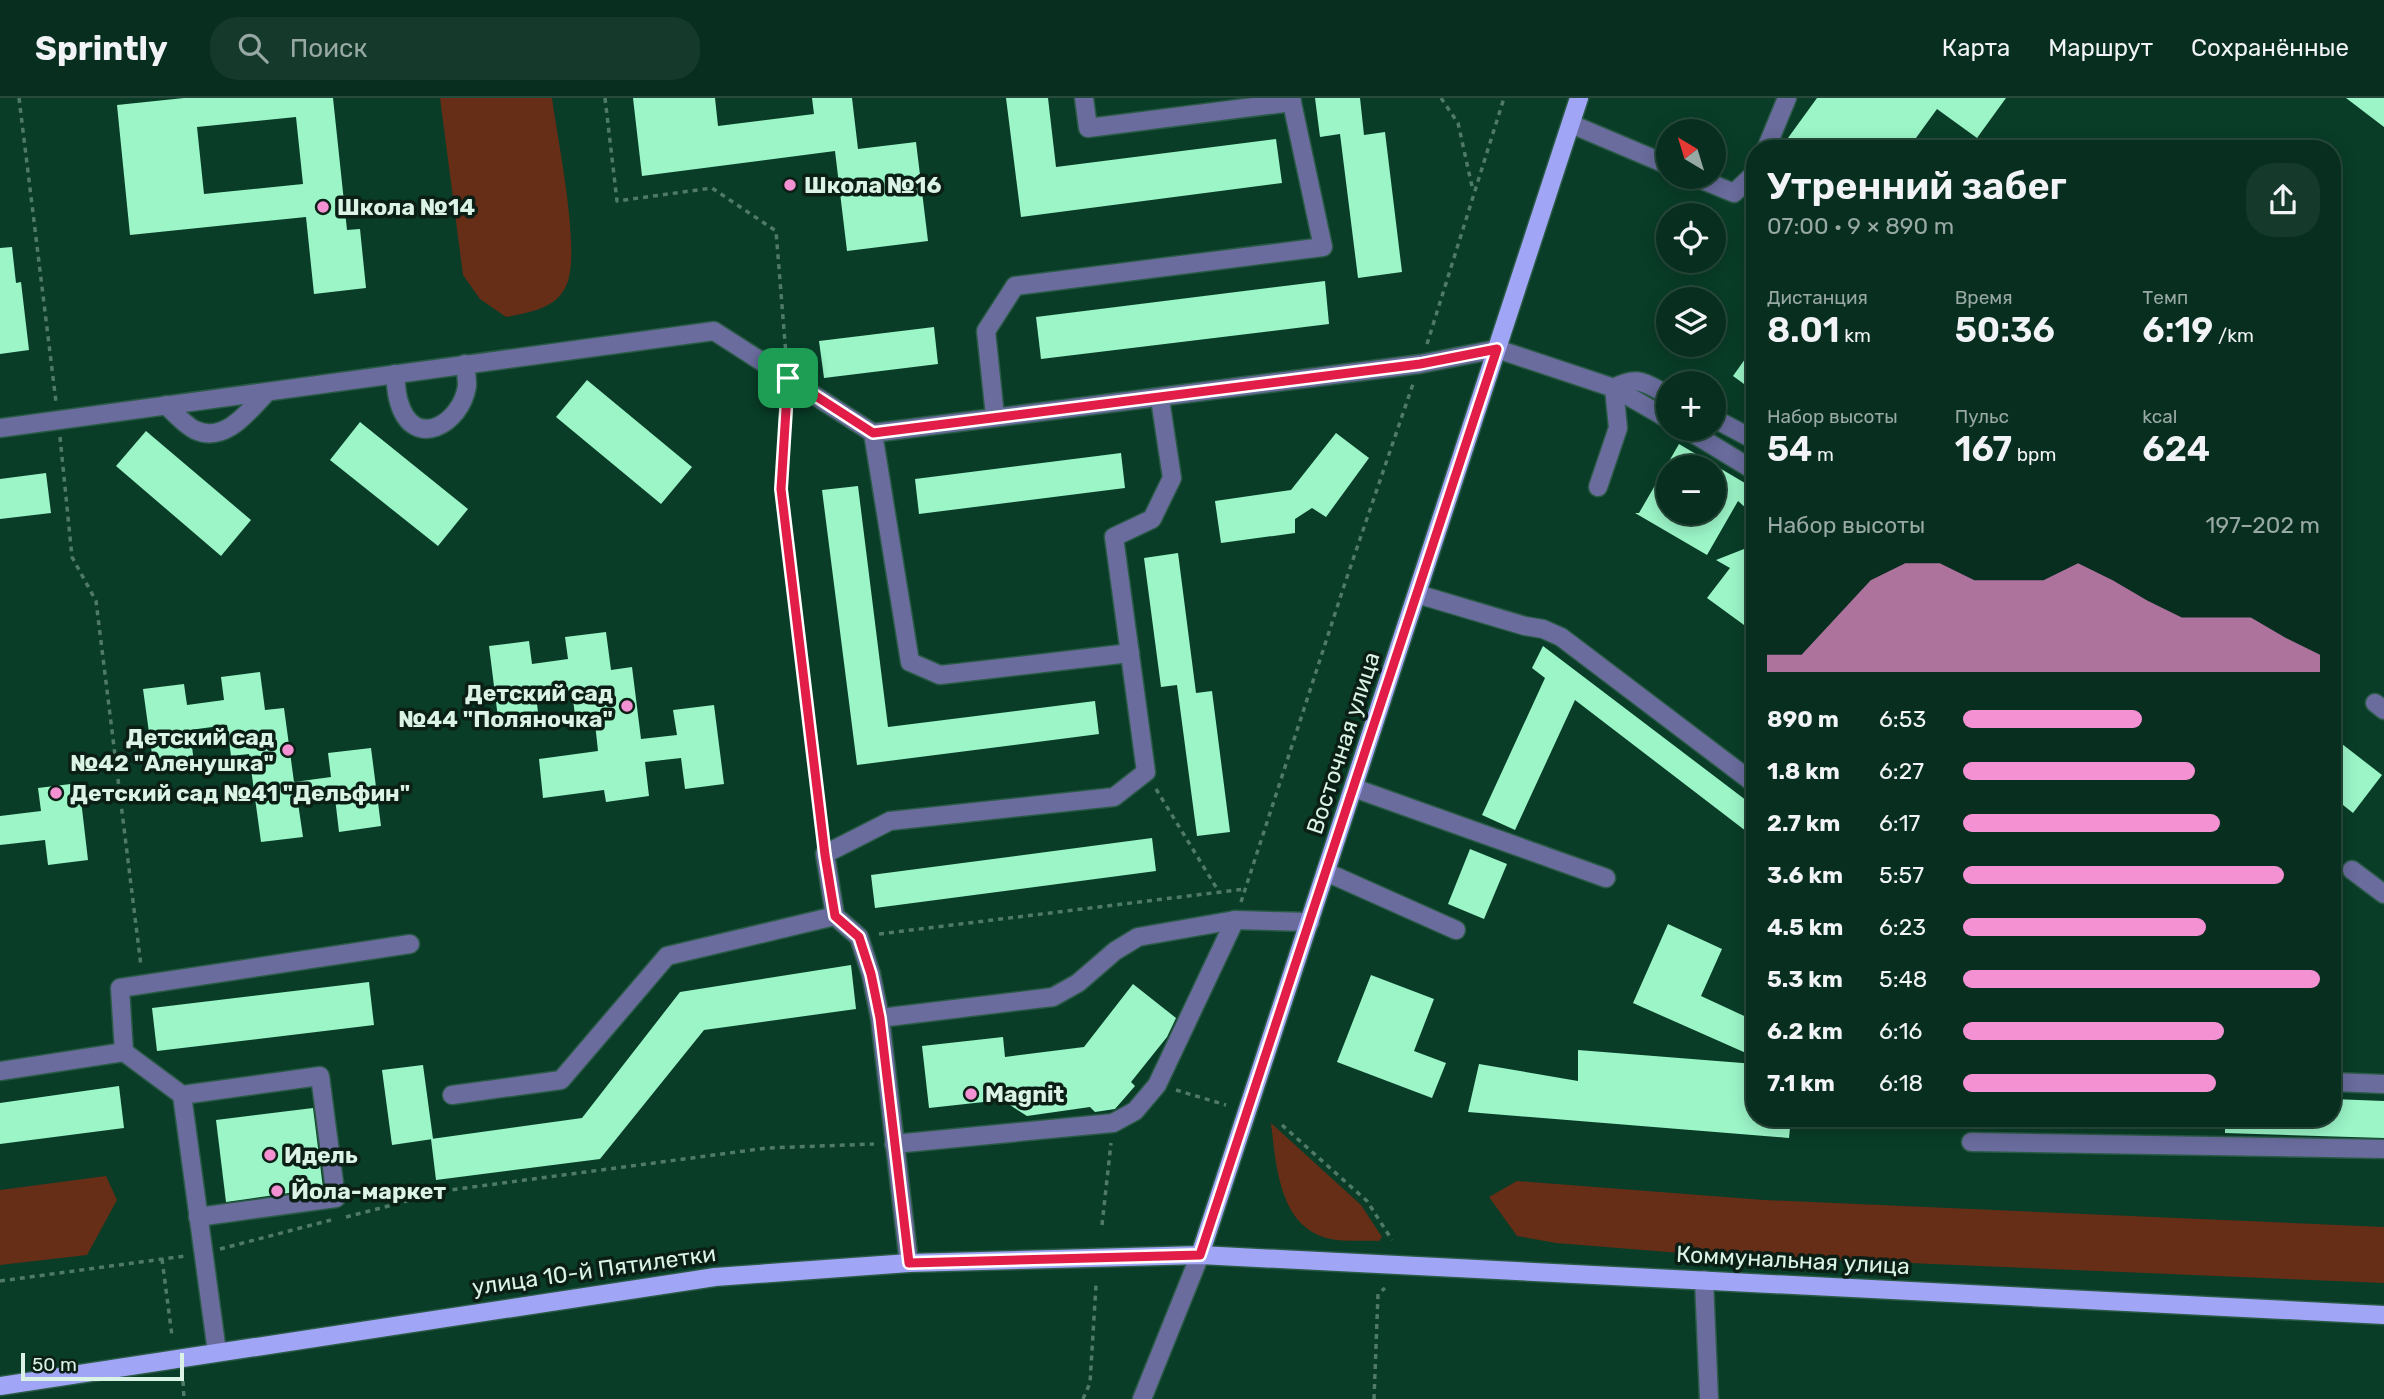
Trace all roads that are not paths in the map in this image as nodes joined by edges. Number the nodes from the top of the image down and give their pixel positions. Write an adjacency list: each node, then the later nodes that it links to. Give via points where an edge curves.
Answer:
1 (1084, 98): 4 (street, via 1087,128)
2 (1579, 98): 5 (main road, Восточная улица)
3 (1787, 98): 6 (street)
4 (1292, 100): 19 (street, via 1323,247 1015,286 986,331)
5 (1571, 124): 7 (street); 10 (main road, Восточная улица)
6 (1770, 140)
7 (1656, 160)
8 (1746, 183): 9 (street, via 1734,193)
9 (1724, 189)
10 (1497, 349): 13 (street); 16 (street, via 1420,364); 27 (main road, Восточная улица)
11 (465, 364): 12 (street); 12 (street, via 467,387 459,407 444,424 431,430 420,429 409,420 399,403); 22 (street, via 714,331)
12 (395, 374): 15 (street)
13 (1614, 388): 14 (street, via 1629,380); 18 (street); 26 (street, via 1618,428)
14 (1656, 389)
15 (267, 392): 17 (street); 17 (street, via 237,423 215,434 195,430)
16 (1160, 399): 19 (street); 28 (street, via 1172,478 1152,519 1114,537)
17 (166, 405): 21 (street)
18 (1656, 412)
19 (995, 416): 22 (street)
20 (1726, 425): 23 (street)
21 (0, 428)
22 (873, 433): 28 (street, via 910,662 940,675)
23 (1746, 435)
24 (1706, 441): 25 (street)
25 (1746, 466)
26 (1598, 487)
27 (1417, 594): 29 (street, via 1561,637); 30 (main road, Восточная улица)
28 (1130, 653): 35 (street, via 1146,772 1114,797 890,821 825,855)
29 (1746, 777)
30 (1354, 788): 32 (main road, Восточная улица); 33 (street)
31 (2352, 870): 34 (street)
32 (1326, 872): 37 (main road, Восточная улица); 38 (street)
33 (1606, 878)
34 (2384, 894)
35 (835, 916): 40 (street, via 859,937); 45 (street, via 667,956 561,1080)
36 (1235, 920): 37 (street); 40 (street, via 1138,937 1053,997); 48 (street, via 1157,1085 1135,1111 1113,1123)
37 (1310, 922): 51 (main road, Восточная улица)
38 (1456, 930)
39 (410, 944): 41 (street, via 120,988)
40 (880, 1018): 48 (street)
41 (124, 1052): 42 (street); 46 (street)
42 (0, 1071)
43 (2341, 1082): 44 (street)
44 (2384, 1084)
45 (452, 1095)
46 (182, 1096): 50 (street); 50 (street, via 320,1076 322,1090 336,1198)
47 (1971, 1142): 49 (street)
48 (894, 1143): 52 (street)
49 (2384, 1149)
50 (198, 1217): 55 (street)
51 (1200, 1255): 52 (main road, улица 10-й Пятилетки); 53 (main road, Коммунальная улица); 57 (street, Восточная улица)
52 (909, 1263): 55 (main road, улица 10-й Пятилетки, via 715,1277)
53 (1704, 1280): 54 (main road, Коммунальная улица); 58 (street)
54 (2384, 1315)
55 (217, 1352): 56 (main road, улица 10-й Пятилетки)
56 (0, 1386)
57 (1142, 1399)
58 (1709, 1399)

